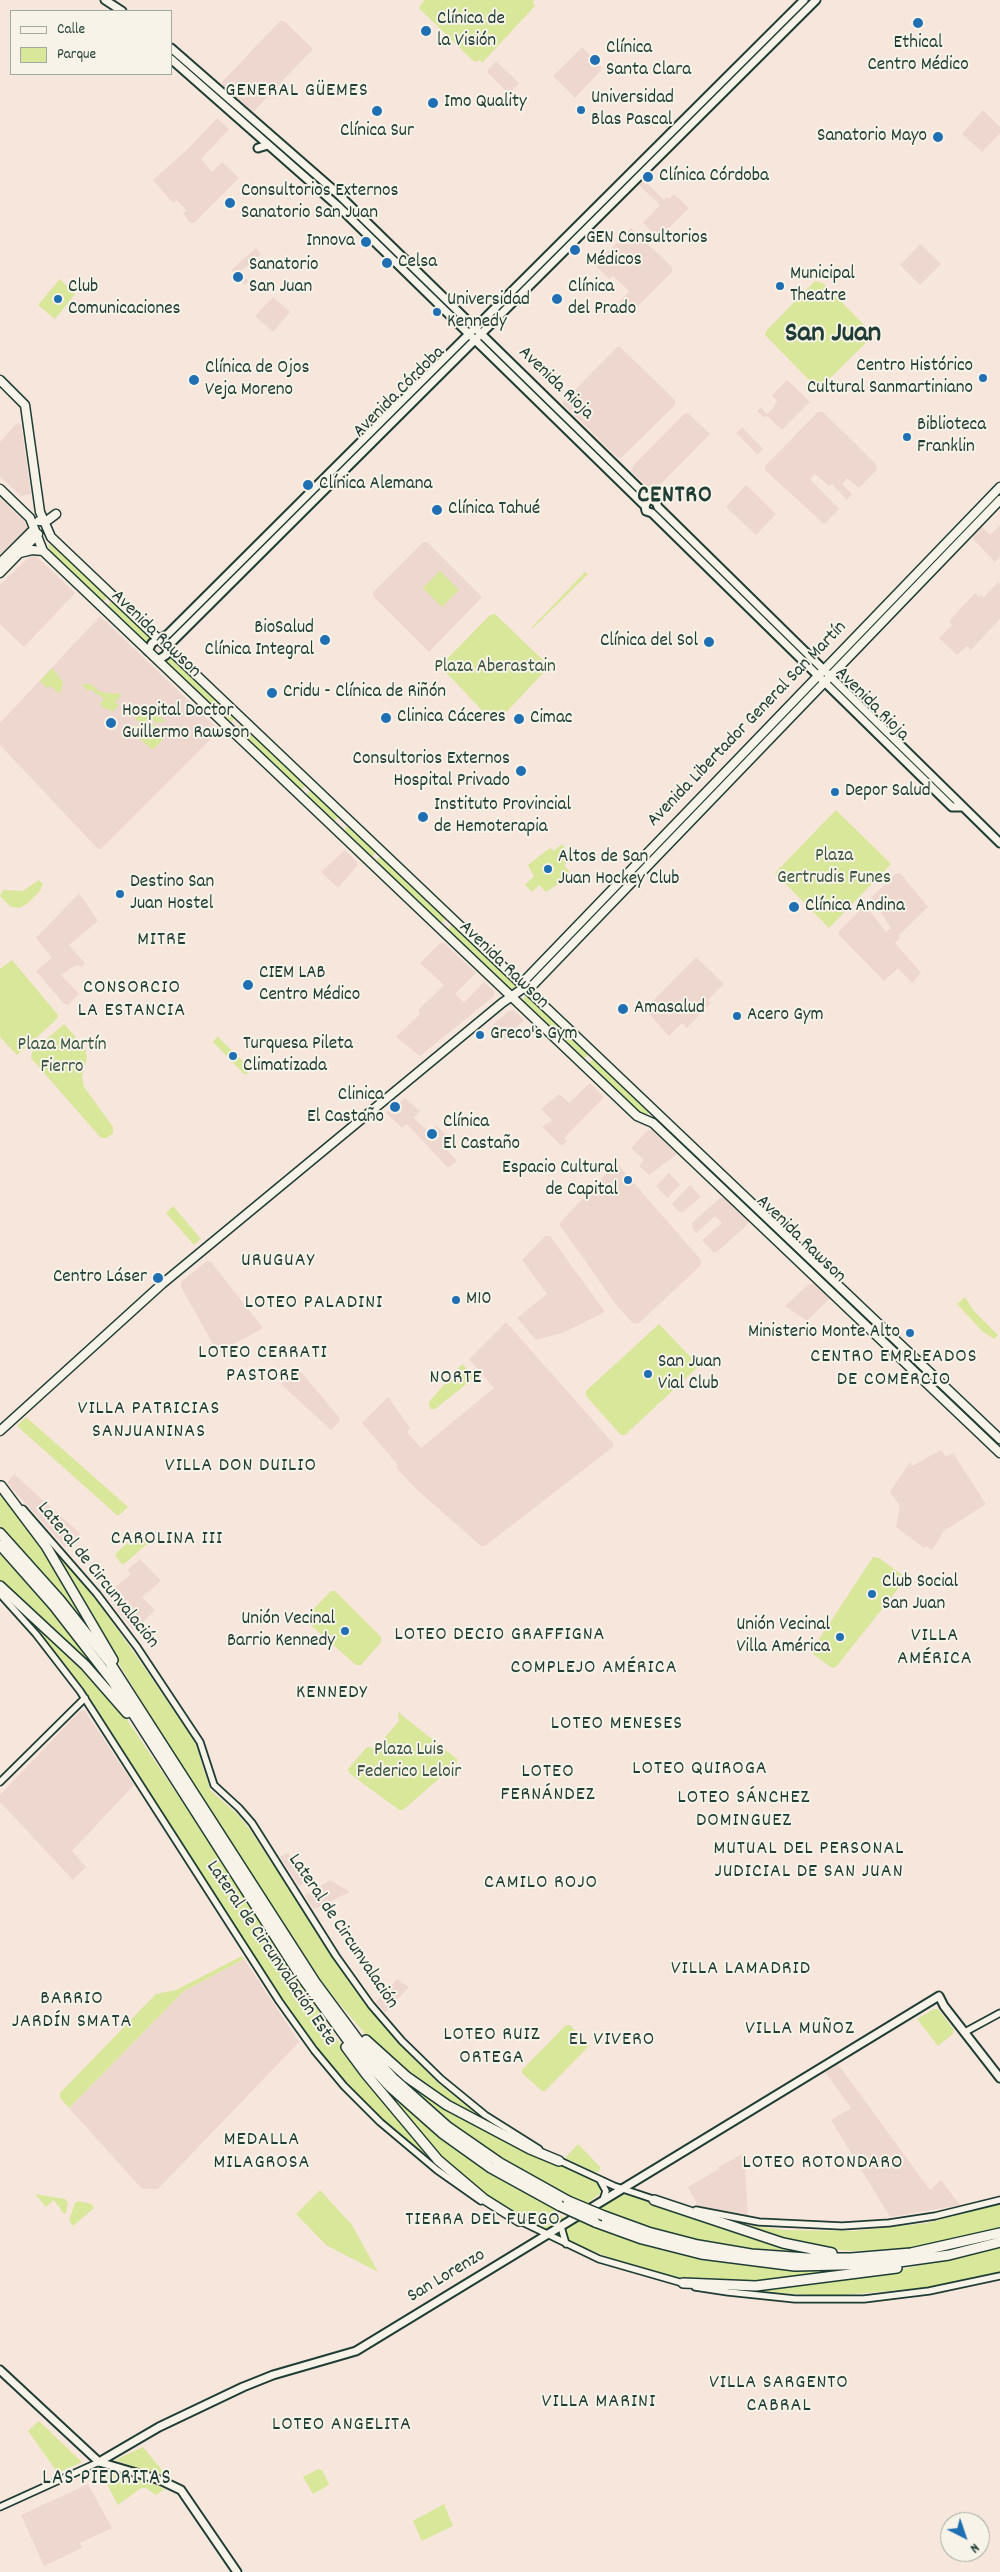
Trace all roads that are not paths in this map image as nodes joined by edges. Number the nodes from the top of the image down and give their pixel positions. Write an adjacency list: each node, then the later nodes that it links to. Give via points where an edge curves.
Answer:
1 (104, 0): 5 (main road); 6 (main road)
2 (116, 0): 7 (main road)
3 (804, 0): 19 (main road, Avenida Córdoba)
4 (816, 0): 21 (main road, Avenida Córdoba)
5 (115, 10)
6 (120, 10)
7 (128, 10)
8 (172, 49): 11 (main road, Avenida Rioja)
9 (172, 60): 10 (main road, Avenida Rioja)
10 (178, 65): 11 (main road, via 186,66 202,80); 12 (main road, Avenida Rioja)
11 (211, 83): 13 (main road, Avenida Rioja)
12 (210, 97): 13 (main road); 15 (main road, Avenida Rioja)
13 (229, 99): 14 (main road, Avenida Rioja)
14 (263, 129): 15 (main road); 16 (main road, Avenida Rioja)
15 (266, 146): 16 (main road); 17 (main road, Avenida Rioja)
16 (302, 162): 18 (main road, Avenida Rioja)
17 (323, 193): 18 (main road, via 331,195 345,207); 20 (main road, Avenida Rioja)
18 (350, 206): 19 (main road, Avenida Rioja)
19 (475, 328): 20 (main road, Avenida Córdoba); 21 (main road, Avenida Rioja)
20 (469, 334): 22 (main road, Avenida Rioja); 40 (main road, Avenida Córdoba, via 168,634)
21 (481, 334): 22 (main road, Avenida Córdoba); 26 (main road, Avenida Rioja)
22 (475, 340): 28 (main road, Avenida Rioja); 41 (main road, Avenida Córdoba, via 174,640)
23 (0, 380): 33 (main road, via 25,405)
24 (1000, 487): 44 (main road, Avenida Libertador General San Martín)
25 (0, 489): 32 (main road, Avenida Rawson)
26 (650, 500): 28 (main road); 29 (main road)
27 (1000, 500): 45 (main road, Avenida Libertador General San Martín)
28 (645, 506): 30 (main road, via 646,511)
29 (658, 507): 30 (main road); 44 (main road, Avenida Rioja)
30 (652, 513): 44 (main road, Avenida Rioja)
31 (56, 514): 33 (main road)
32 (30, 518): 33 (main road); 34 (main road, Avenida Rawson)
33 (44, 524): 34 (main road); 35 (main road, Avenida Rawson)
34 (35, 535): 35 (main road); 36 (main road, Avenida Rawson); 37 (main road); 38 (main road, via 22,541)
35 (61, 546): 40 (main road, Avenida Rawson)
36 (43, 551): 37 (main road, via 29,550); 42 (main road, Avenida Rawson)
37 (19, 554): 39 (main road)
38 (0, 563)
39 (0, 573)
40 (158, 639): 41 (main road, Avenida Rawson); 42 (main road, Avenida Córdoba)
41 (169, 649): 43 (main road, Avenida Córdoba, via 165,657); 47 (main road, Avenida Rawson)
42 (148, 652): 43 (main road, Avenida Rawson)
43 (158, 660): 48 (main road, Avenida Rawson)
44 (821, 673): 45 (main road, Avenida Rioja); 47 (main road, Avenida Libertador General San Martín, via 526,979)
45 (828, 679): 46 (main road, Avenida Rioja, via 952,807 963,807); 47 (main road, Avenida Libertador General San Martín, via 532,986)
46 (1000, 843)
47 (524, 987): 48 (main road, Avenida Libertador General San Martín); 50 (main road, Avenida Rawson)
48 (511, 997): 49 (main road, Avenida Libertador General San Martín, via 162,1284); 51 (main road, Avenida Rawson, via 637,1116 653,1123)
49 (0, 1431)
50 (1000, 1439)
51 (1000, 1453)
52 (0, 1486): 58 (highway, via 55,1560); 66 (street, Lateral de Circunvalación, via 97,1594 137,1646 200,1742 214,1785 252,1823 336,1956 379,2015 418,2058 457,2093)
53 (0, 1532): 58 (highway, via 85,1630)
54 (0, 1545): 59 (highway, via 88,1648)
55 (0, 1586): 59 (highway, via 99,1680)
56 (0, 1594): 57 (street, Lateral de Circunvalación Este)
57 (84, 1698): 60 (street); 72 (street, Lateral de Circunvalación Este, via 314,2050 360,2103 411,2150 478,2200)
58 (139, 1706): 61 (highway)
59 (163, 1760): 62 (highway)
60 (0, 1782)
61 (315, 1982): 66 (highway, via 367,2041 418,2086 476,2122); 80 (highway, bridge, via 370,2053 425,2107 500,2163 568,2201 672,2238 739,2252 800,2258)
62 (313, 1994): 72 (highway, via 366,2074 431,2153 484,2199); 79 (highway, bridge, via 364,2059 417,2112 483,2162 595,2222 685,2250 772,2264 865,2266)
63 (1000, 2013): 64 (street)
64 (964, 2032): 65 (main road); 68 (main road, San Lorenzo, via 939,1996)
65 (1000, 2078)
66 (559, 2161): 67 (street, Lateral de Circunvalación)
67 (600, 2180): 68 (street, Lateral de Circunvalación); 69 (street, via 606,2192)
68 (621, 2188): 69 (main road, San Lorenzo); 70 (street, Lateral de Circunvalación)
69 (603, 2200): 73 (main road, San Lorenzo)
70 (654, 2200): 71 (street, Lateral de Circunvalación, via 749,2221 828,2226 904,2221); 80 (highway, via 792,2246)
71 (1000, 2200)
72 (523, 2223): 75 (street, Lateral de Circunvalación Este); 77 (street, via 534,2235)
73 (561, 2227): 75 (main road, San Lorenzo); 78 (street, via 563,2239)
74 (1000, 2233): 80 (highway, via 924,2251)
75 (548, 2236): 77 (main road, San Lorenzo); 78 (street, Lateral de Circunvalación Este)
76 (1000, 2242): 79 (highway)
77 (533, 2245): 84 (main road, San Lorenzo, via 356,2351 243,2387 159,2427)
78 (569, 2246): 82 (street, Lateral de Circunvalación Este, via 619,2266)
79 (949, 2255): 82 (highway, via 881,2271 770,2285 731,2287)
80 (870, 2257)
81 (1000, 2276): 82 (street, Lateral de Circunvalación Este, via 917,2293 848,2299 746,2294)
82 (683, 2283)
83 (0, 2370): 84 (main road)
84 (99, 2462): 85 (street, San Lorenzo); 86 (main road, via 160,2480 181,2490)
85 (0, 2507)
86 (237, 2572)

